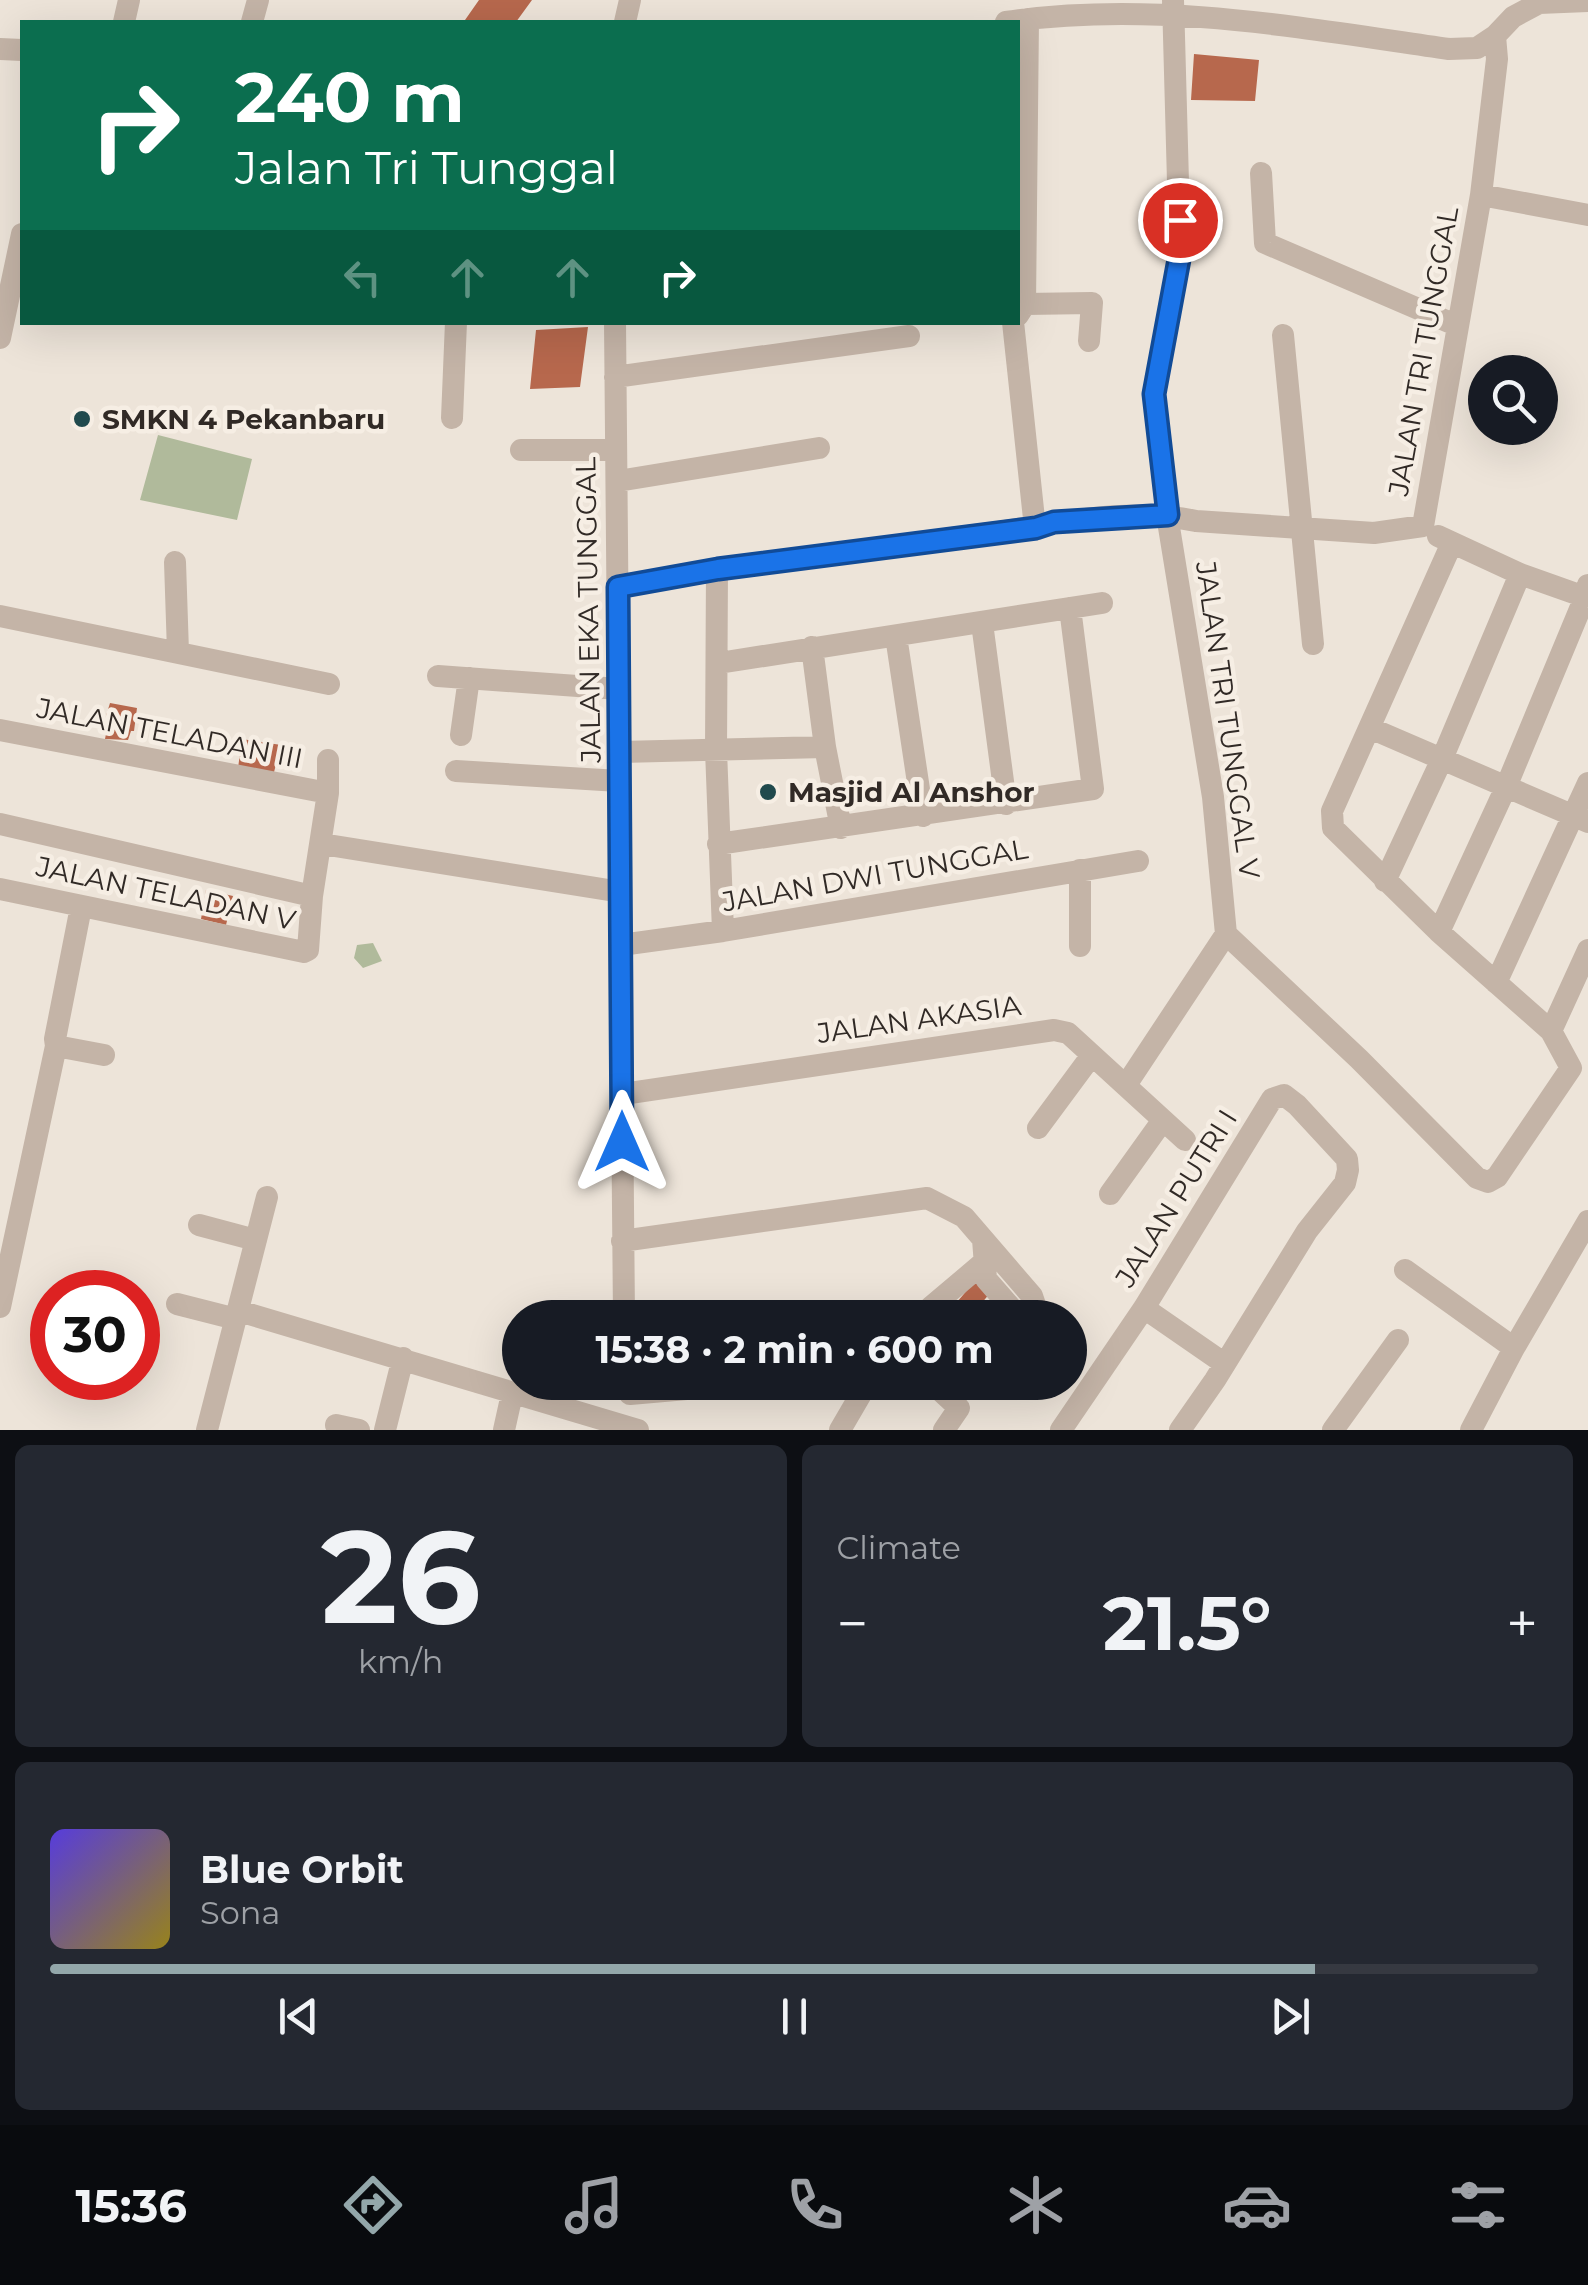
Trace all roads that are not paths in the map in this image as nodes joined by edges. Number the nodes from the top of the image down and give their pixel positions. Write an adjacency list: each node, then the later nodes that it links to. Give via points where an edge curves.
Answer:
1 (1506, 0): 6 (street, JALAN TRI TUNGGAL)
2 (1588, 0): 6 (street, via 1539,3)
3 (1175, 7): 4 (street); 6 (street, via 1449,49 1477,48); 30 (street, JALAN TRI TUNGGAL V, via 1180,254 1154,394)
4 (1075, 8): 5 (street)
5 (1020, 20)
6 (1500, 30): 9 (street, JALAN TRI TUNGGAL)
7 (1020, 136): 10 (street)
8 (1261, 173): 19 (street, via 1265,243)
9 (1481, 195): 11 (street); 19 (street, JALAN TRI TUNGGAL)
10 (1022, 212): 12 (street)
11 (1588, 216)
12 (1020, 254)
13 (20, 260): 14 (street)
14 (18, 286): 22 (street)
15 (1020, 315): 23 (street, via 1092,303)
16 (456, 325): 25 (street)
17 (615, 325): 24 (street, JALAN EKA TUNGGAL)
18 (1018, 325): 32 (street)
19 (1458, 326): 31 (street, JALAN TRI TUNGGAL)
20 (909, 336): 24 (street)
21 (1283, 336): 33 (street)
22 (0, 338)
23 (1089, 341)
24 (615, 377): 28 (street, JALAN EKA TUNGGAL)
25 (452, 418)
26 (820, 448): 29 (street)
27 (521, 450): 28 (street)
28 (616, 450): 29 (street, JALAN EKA TUNGGAL)
29 (618, 481): 38 (street, JALAN EKA TUNGGAL)
30 (1168, 515): 32 (street, JALAN TRI TUNGGAL); 33 (street, JALAN TRI TUNGGAL); 82 (street, JALAN TRI TUNGGAL V, via 1213,797)
31 (1423, 526): 33 (street, JALAN TRI TUNGGAL, via 1374,532); 34 (street)
32 (1036, 528): 36 (street, JALAN TRI TUNGGAL)
33 (1303, 528): 45 (street)
34 (1451, 545): 37 (street); 53 (street)
35 (175, 562): 47 (street)
36 (718, 569): 38 (street, JALAN TRI TUNGGAL); 48 (street)
37 (1520, 574): 39 (street); 59 (street)
38 (618, 587): 52 (street, JALAN EKA TUNGGAL)
39 (1586, 591): 64 (street)
40 (1102, 603): 41 (street)
41 (1070, 608): 43 (street); 66 (street, via 1093,789)
42 (0, 616): 47 (street)
43 (982, 623): 44 (street); 66 (street)
44 (896, 636): 46 (street); 67 (street)
45 (1313, 644)
46 (812, 646): 48 (street); 56 (street)
47 (178, 652): 51 (street)
48 (719, 663): 57 (street)
49 (438, 676): 50 (street)
50 (469, 678): 52 (street); 55 (street)
51 (329, 684)
52 (620, 688): 58 (street, JALAN EKA TUNGGAL)
53 (1370, 728): 59 (street); 75 (street, via 1332,811 1333,828)
54 (0, 730): 65 (street, JALAN TELADAN III)
55 (461, 736)
56 (824, 747): 57 (street); 70 (street)
57 (716, 750): 58 (street); 72 (street)
58 (621, 752): 62 (street, JALAN EKA TUNGGAL)
59 (1442, 759): 64 (street); 75 (street)
60 (328, 760): 65 (street, JALAN TELADAN V)
61 (456, 770): 62 (street)
62 (619, 781): 77 (street, JALAN EKA TUNGGAL)
63 (1588, 783): 68 (street)
64 (1506, 787): 68 (street); 81 (street)
65 (328, 793): 71 (street, JALAN TELADAN V)
66 (1006, 804): 67 (street)
67 (923, 816): 70 (street)
68 (1581, 819): 86 (street)
69 (0, 824): 78 (street)
70 (841, 828): 72 (street)
71 (322, 844): 77 (street); 78 (street, JALAN TELADAN V)
72 (718, 844): 80 (street)
73 (1138, 861): 74 (street, JALAN DWI TUNGGAL)
74 (1080, 870): 80 (street, JALAN DWI TUNGGAL); 84 (street)
75 (1385, 881): 81 (street)
76 (0, 889): 79 (street, JALAN TELADAN V)
77 (621, 892): 83 (street, JALAN EKA TUNGGAL)
78 (312, 896): 79 (street, JALAN TELADAN V, via 304,952)
79 (81, 906): 88 (street)
80 (723, 931): 83 (street, JALAN DWI TUNGGAL)
81 (1439, 932): 86 (street)
82 (1226, 934): 91 (street, via 1477,1178 1497,1177); 92 (street)
83 (621, 945): 93 (street, JALAN EKA TUNGGAL)
84 (1080, 946)
85 (1588, 950): 87 (street)
86 (1496, 983): 87 (street)
87 (1551, 1031): 91 (street)
88 (56, 1046): 89 (street); 110 (street)
89 (104, 1055)
90 (1092, 1055): 92 (street, JALAN AKASIA); 93 (street, JALAN AKASIA, via 1068,1033 1054,1030); 95 (street)
91 (1580, 1073)
92 (1126, 1085): 94 (street, JALAN AKASIA)
93 (622, 1094): 102 (street, JALAN EKA TUNGGAL)
94 (1163, 1120): 96 (street, JALAN AKASIA); 97 (street)
95 (1038, 1128)
96 (1185, 1140)
97 (1110, 1194)
98 (267, 1196): 101 (street)
99 (1588, 1221): 104 (street)
100 (199, 1225): 101 (street)
101 (256, 1240): 112 (street)
102 (622, 1241): 103 (street, via 926,1198 964,1218); 106 (street, JALAN EKA TUNGGAL)
103 (983, 1251): 107 (street); 108 (street)
104 (1578, 1258): 114 (street)
105 (1404, 1270): 114 (street)
106 (624, 1300)
107 (938, 1300)
108 (1031, 1300)
109 (177, 1304): 112 (street)
110 (0, 1308)
111 (1144, 1308): 116 (street); 116 (street, JALAN PUTRI I, via 1272,1099 1284,1095 1347,1159 1348,1170); 129 (street, JALAN PUTRI I)
112 (238, 1315): 115 (street); 124 (street)
113 (1398, 1340): 131 (street)
114 (1514, 1348): 132 (street)
115 (404, 1358): 117 (street); 125 (street)
116 (1225, 1364): 130 (street)
117 (502, 1391)
118 (511, 1400): 126 (street)
119 (533, 1400): 123 (street)
120 (631, 1400): 123 (street)
121 (858, 1400): 127 (street)
122 (950, 1400): 128 (street, via 958,1408)
123 (635, 1429)
124 (207, 1430)
125 (385, 1430)
126 (504, 1430)
127 (840, 1430)
128 (944, 1430)
129 (1061, 1430)
130 (1180, 1430)
131 (1333, 1430)
132 (1471, 1430)

